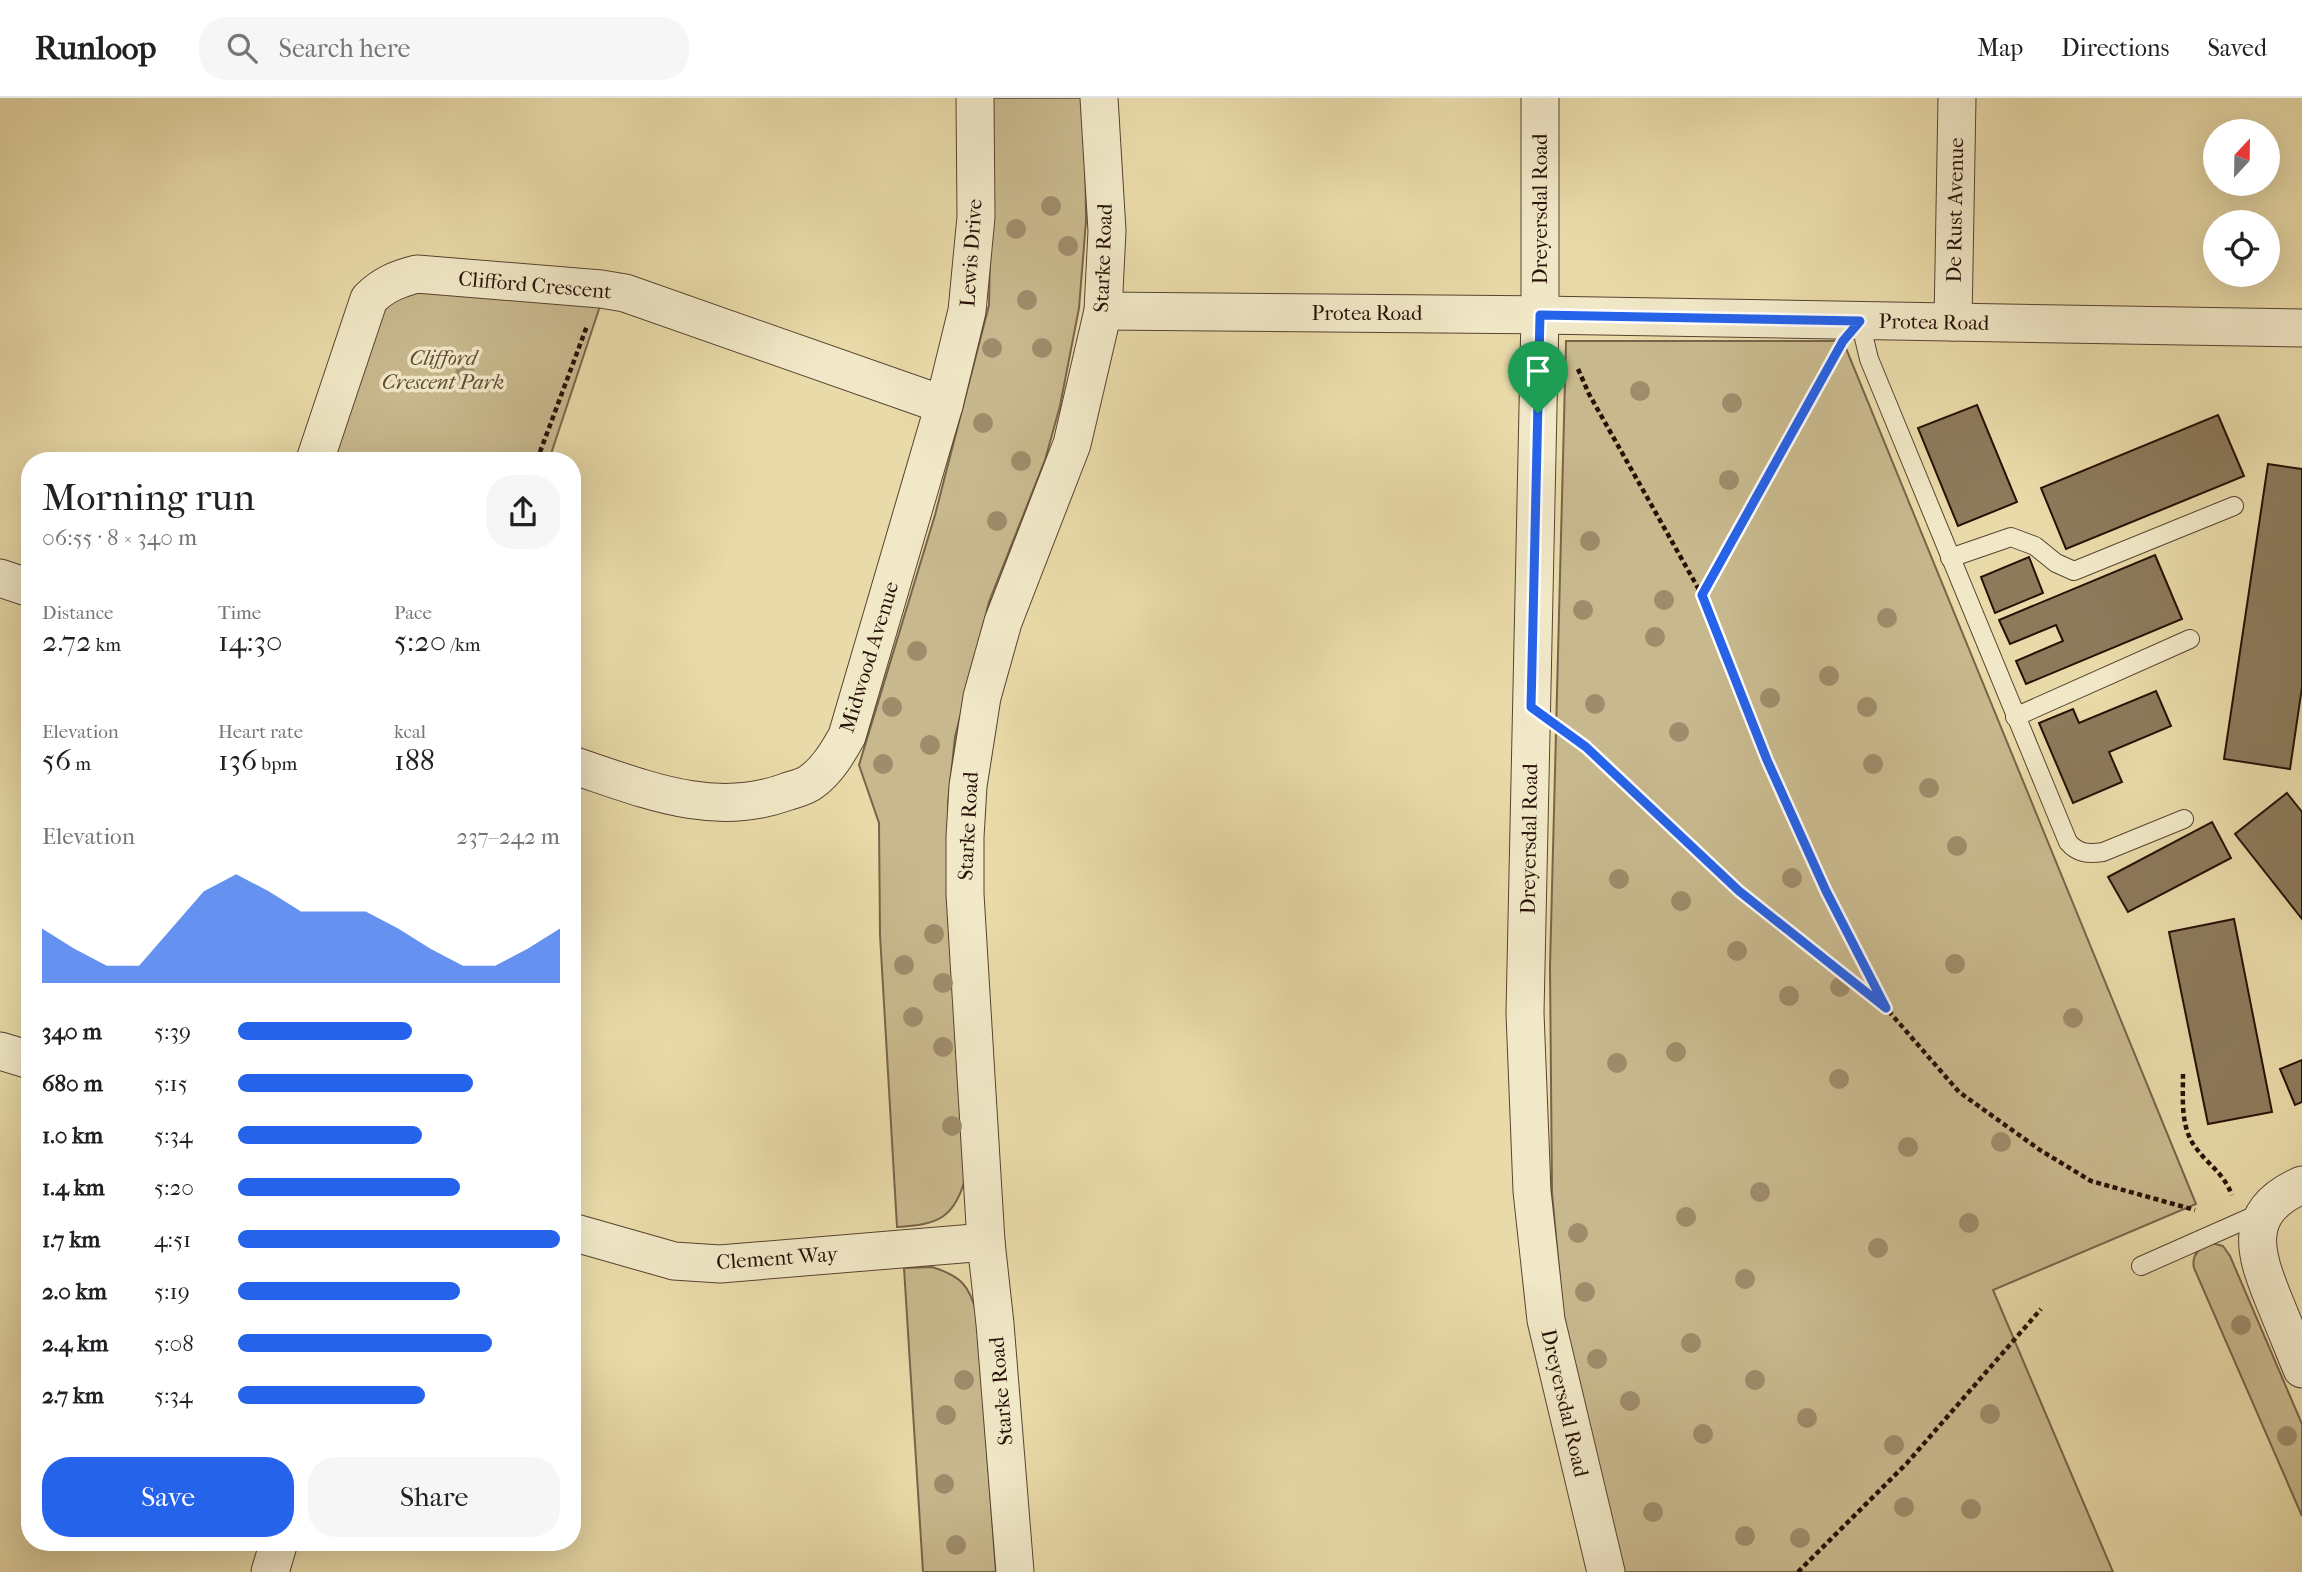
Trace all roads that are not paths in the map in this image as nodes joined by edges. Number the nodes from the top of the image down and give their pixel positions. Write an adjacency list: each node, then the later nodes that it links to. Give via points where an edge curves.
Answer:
1 (975, 98): 10 (street, Lewis Drive, via 976,218 967,311)
2 (1099, 98): 5 (street, Starke Road, via 1107,231)
3 (1540, 98): 6 (street, Dreyersdal Road)
4 (1957, 98): 8 (street, De Rust Avenue)
5 (1104, 311): 6 (street, Protea Road); 25 (street, Starke Road, via 1072,444 1003,622 974,734 965,894)
6 (1540, 315): 7 (street, Protea Road); 31 (street, Dreyersdal Road, via 1525,1013 1532,1191 1546,1320)
7 (1860, 321): 8 (street, Protea Road); 13 (lane, via 1869,359)
8 (1953, 322): 9 (street, Protea Road)
9 (2302, 328)
10 (944, 405): 11 (street, Clifford Crescent, via 625,293 417,274 397,279 369,299); 18 (street, Midwood Avenue, via 848,736 810,783 773,796 727,803 692,801)
11 (318, 452)
12 (2234, 506): 13 (lane, via 2074,571 2011,537)
13 (1950, 558): 17 (lane)
14 (0, 578): 15 (street)
15 (21, 585)
16 (2190, 639): 17 (lane)
17 (2015, 717): 19 (lane, via 2072,847 2091,854 2103,852)
18 (581, 768)
19 (2184, 819)
20 (0, 1051): 21 (street)
21 (21, 1057)
22 (2302, 1185): 23 (street)
23 (2256, 1216): 26 (lane); 27 (street, via 2259,1264)
24 (581, 1235): 25 (street, Clement Way, via 674,1261 720,1264)
25 (986, 1242): 30 (street, Starke Road)
26 (2141, 1266)
27 (2302, 1369)
28 (276, 1551): 29 (street)
29 (270, 1572)
30 (1015, 1572)
31 (1606, 1572)

